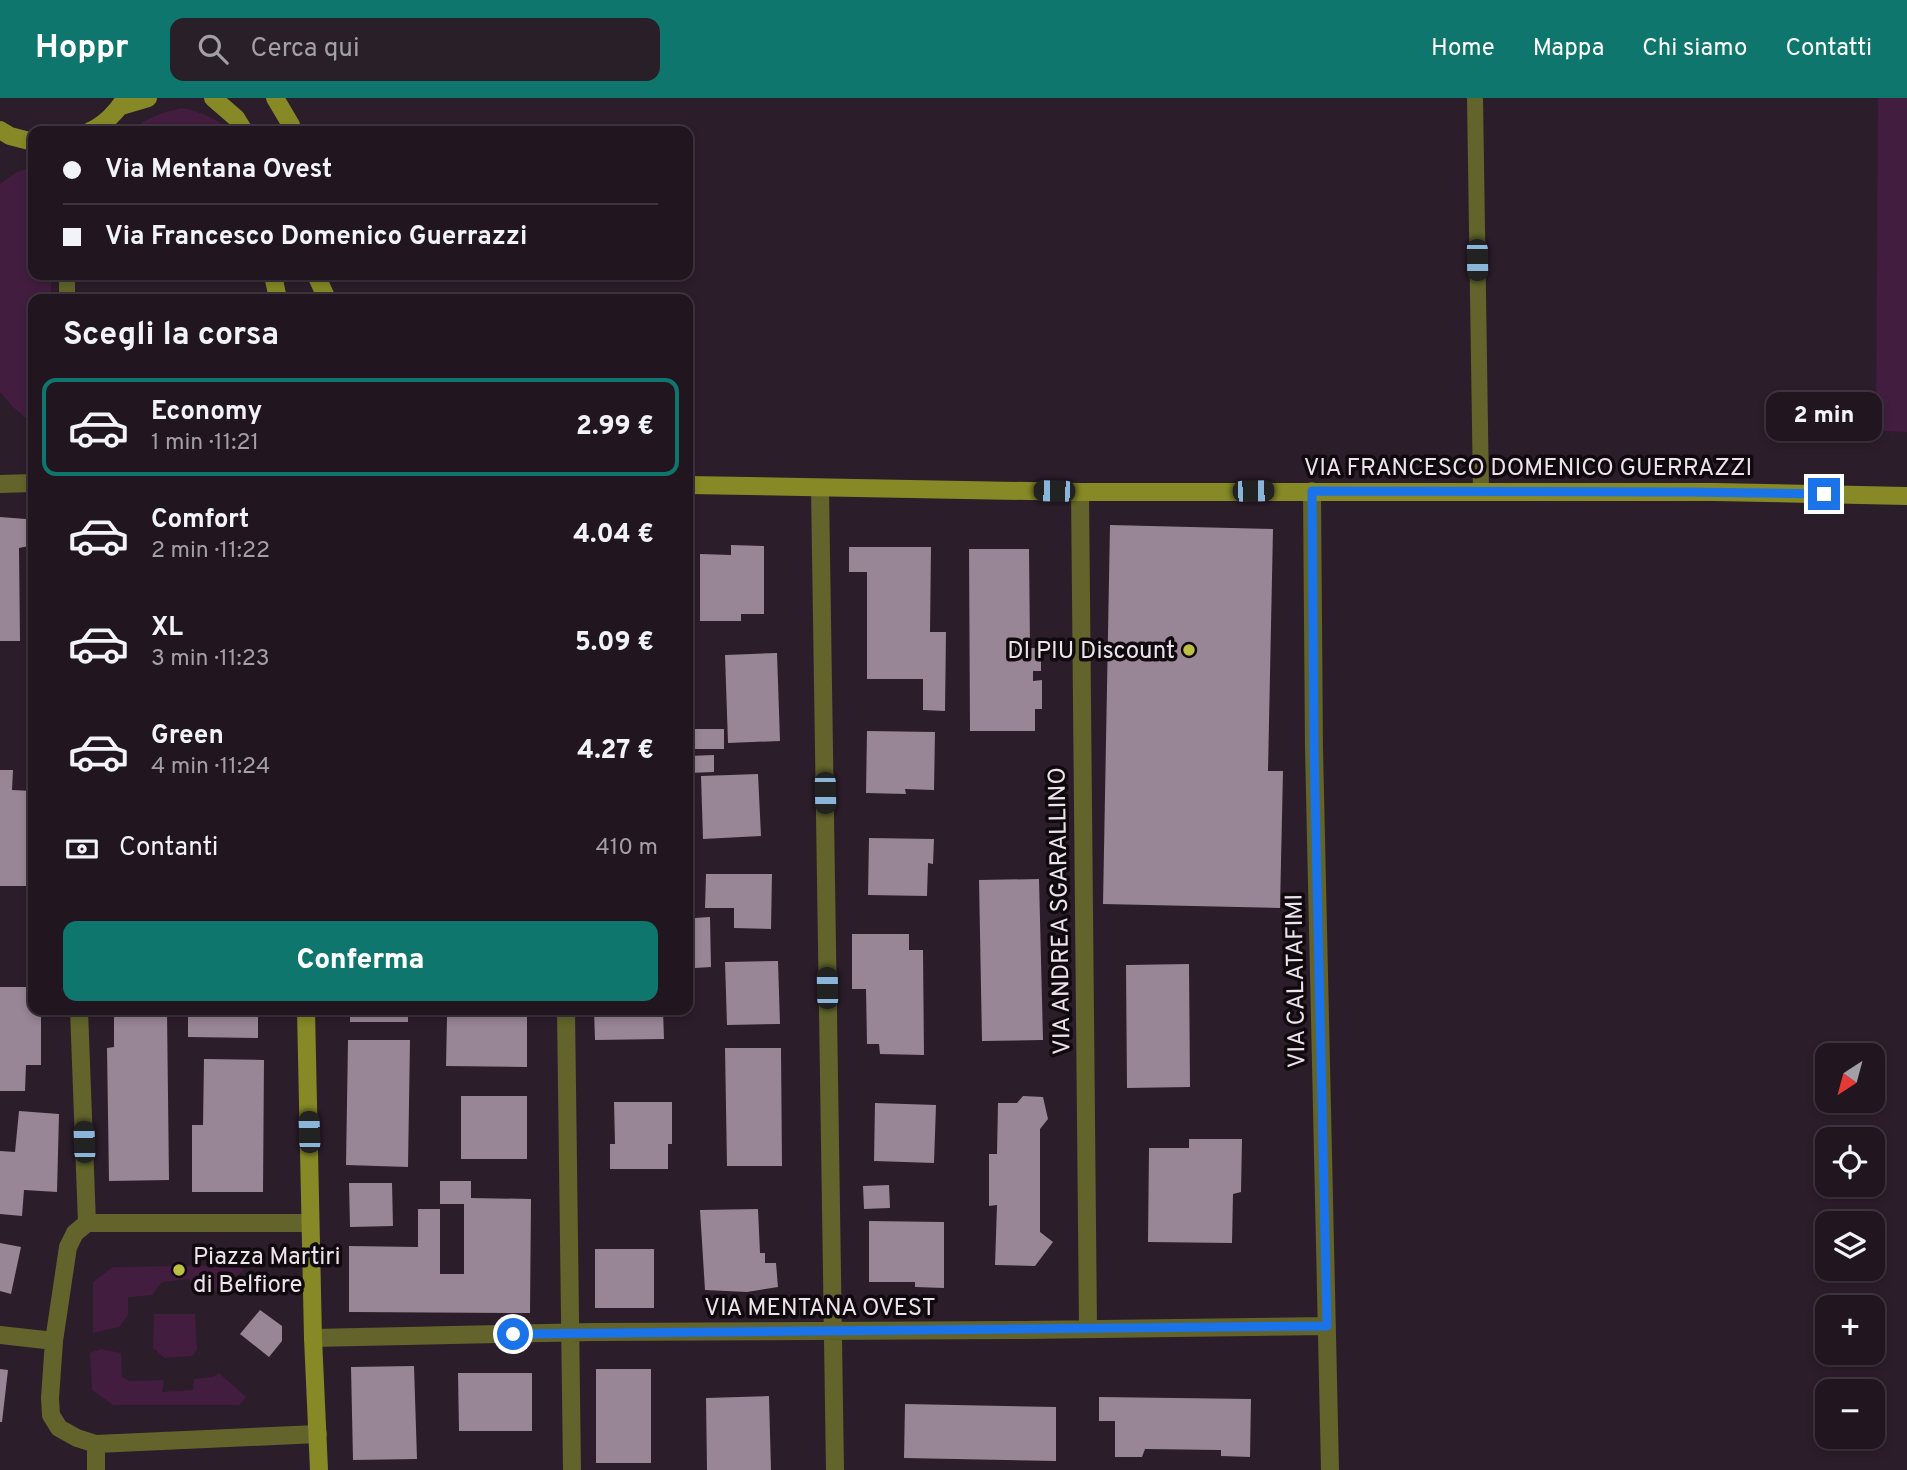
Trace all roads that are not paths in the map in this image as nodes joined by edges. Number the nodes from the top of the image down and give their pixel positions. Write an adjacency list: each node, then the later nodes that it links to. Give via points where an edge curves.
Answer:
1 (148, 98): 6 (street)
2 (213, 98): 8 (street)
3 (275, 98): 9 (street)
4 (283, 98): 10 (street)
5 (1475, 98): 18 (lane)
6 (123, 102): 7 (street)
7 (100, 126)
8 (241, 126)
9 (291, 126)
10 (291, 126)
11 (0, 130): 12 (street)
12 (28, 141)
13 (28, 483): 14 (street)
14 (0, 484)
15 (693, 485): 16 (street, VIA FRANCESCO DOMENICO GUERRAZZI)
16 (820, 488): 19 (street, VIA FRANCESCO DOMENICO GUERRAZZI); 28 (street)
17 (1312, 491): 18 (street, VIA FRANCESCO DOMENICO GUERRAZZI); 19 (street, VIA FRANCESCO DOMENICO GUERRAZZI); 26 (street, VIA CALATAFIMI)
18 (1481, 491): 20 (street, VIA FRANCESCO DOMENICO GUERRAZZI)
19 (1080, 492): 27 (street, VIA ANDREA SGARALLINO)
20 (1907, 496)
21 (79, 1015): 24 (street)
22 (306, 1015): 25 (street)
23 (566, 1015): 29 (street)
24 (87, 1223): 25 (street); 32 (street, via 68,1247)
25 (310, 1223): 31 (street)
26 (1327, 1326): 27 (street, VIA MENTANA OVEST); 39 (street, VIA CALATAFIMI)
27 (1088, 1329): 28 (street, VIA MENTANA OVEST)
28 (832, 1331): 29 (street, VIA MENTANA OVEST); 38 (street)
29 (570, 1333): 31 (street, VIA MENTANA OVEST); 37 (street)
30 (0, 1335): 32 (street)
31 (313, 1338): 33 (street)
32 (54, 1341): 34 (street, via 51,1416 59,1428)
33 (318, 1434): 34 (street); 36 (street)
34 (96, 1444): 35 (street)
35 (96, 1470)
36 (318, 1470)
37 (572, 1470)
38 (835, 1470)
39 (1329, 1470)

